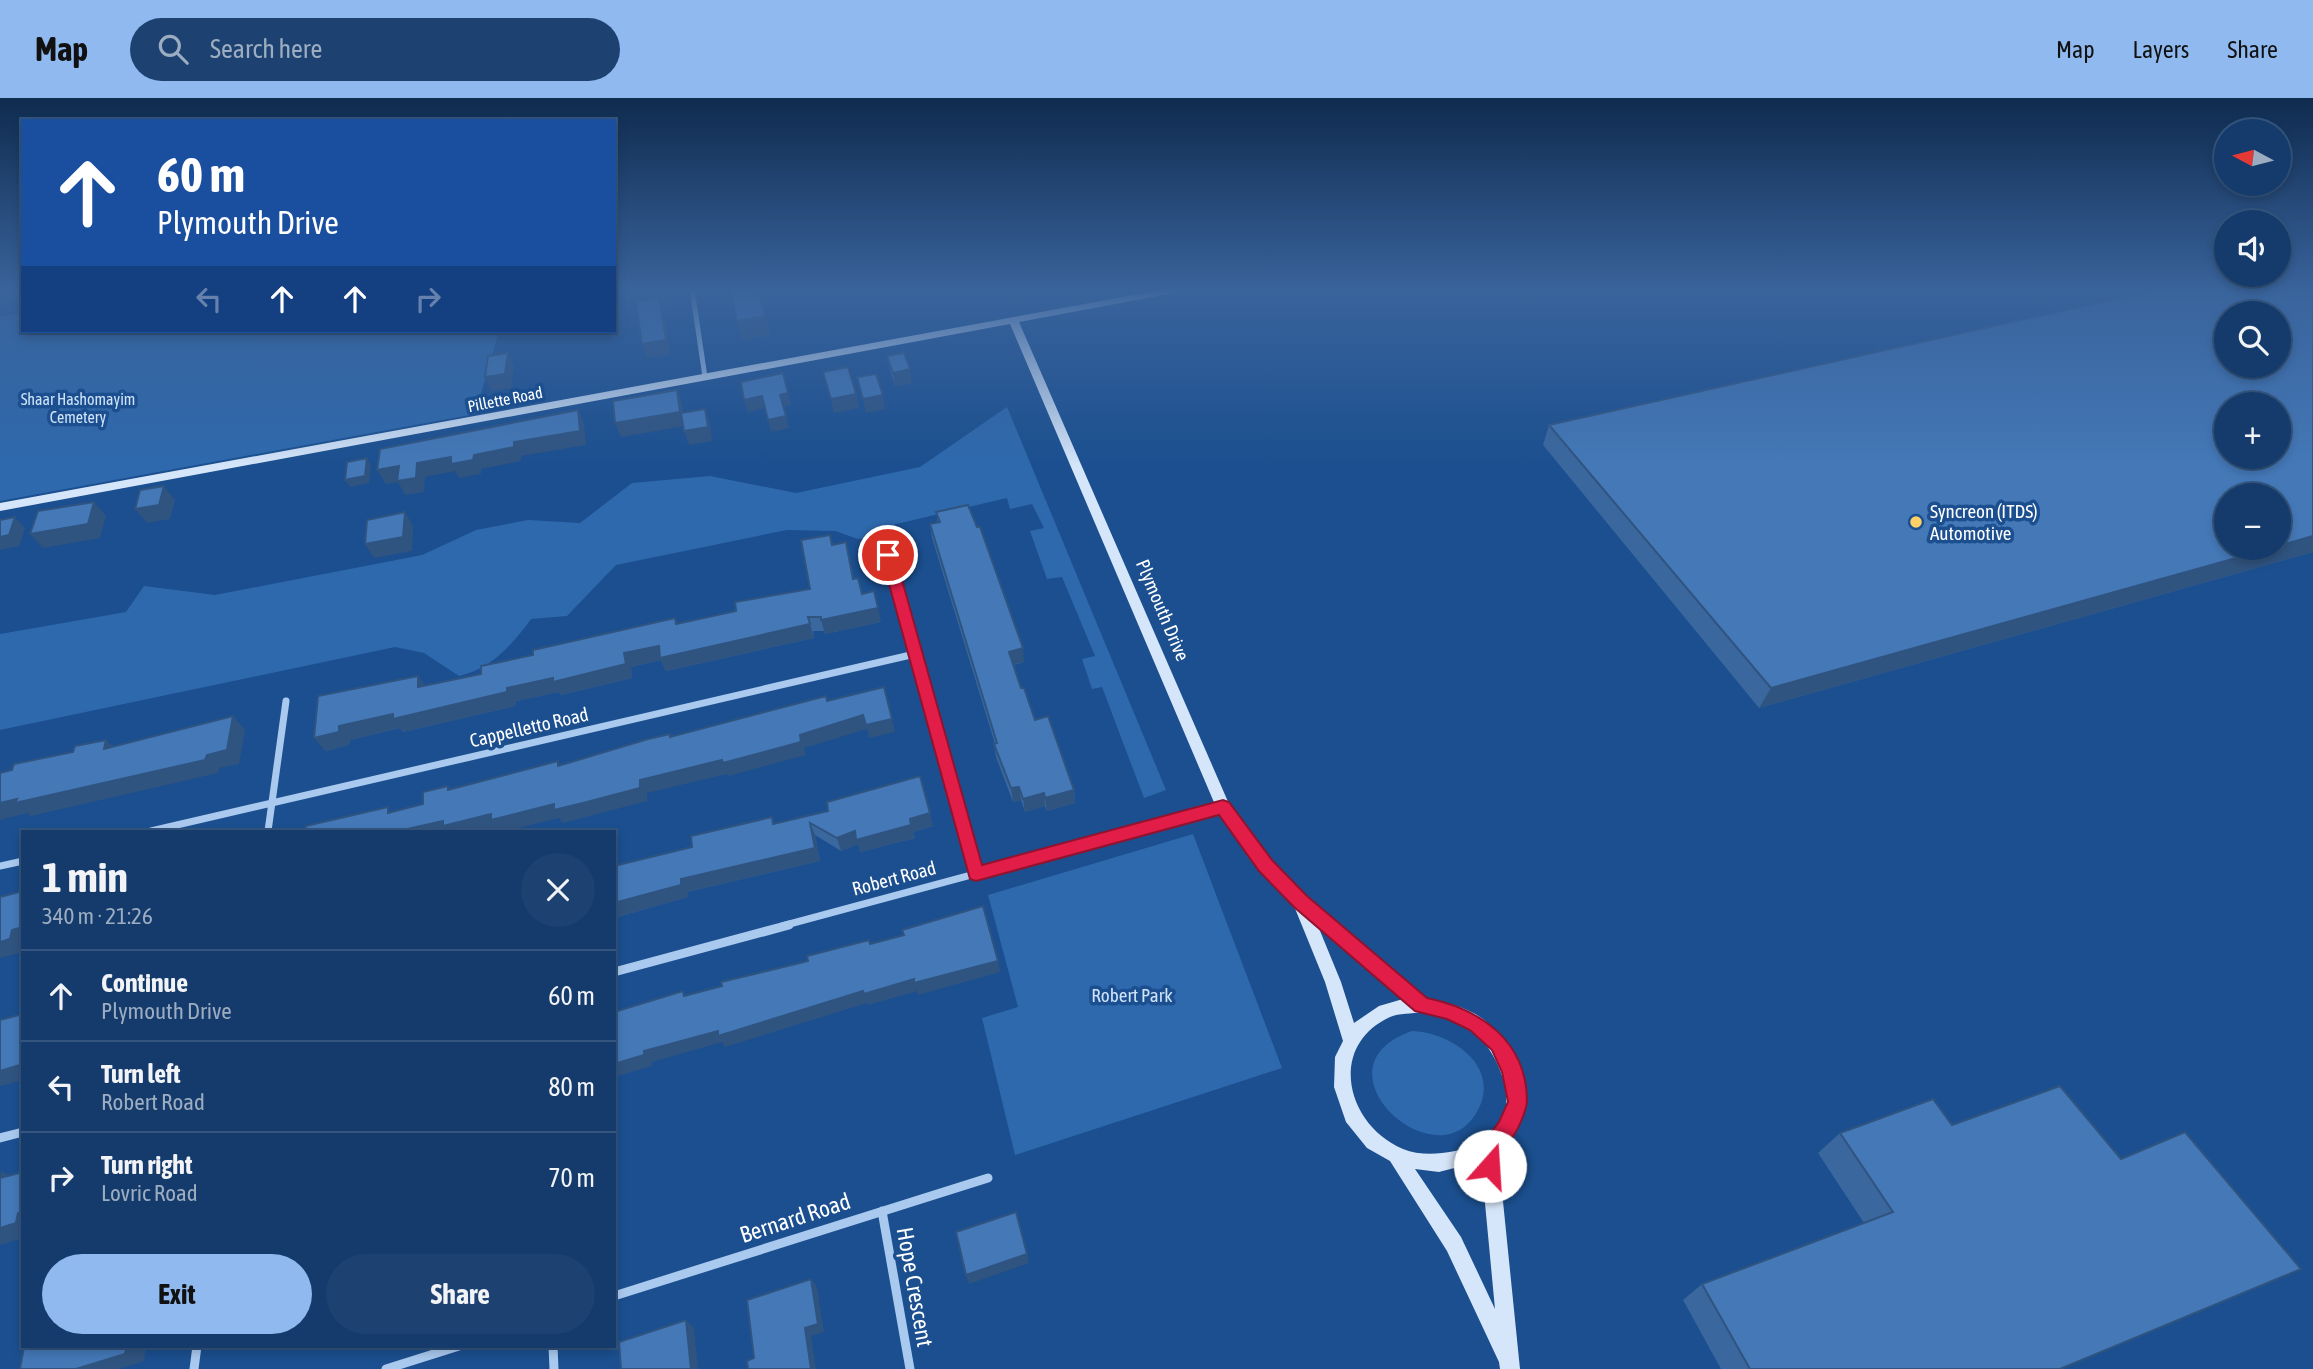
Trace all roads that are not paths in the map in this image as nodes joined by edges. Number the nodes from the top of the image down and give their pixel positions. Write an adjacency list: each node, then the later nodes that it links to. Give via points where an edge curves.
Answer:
1 (701, 348): 4 (street)
2 (857, 348): 4 (street, Pillette Road)
3 (1026, 348): 10 (street, Plymouth Drive)
4 (705, 377): 5 (street, Pillette Road)
5 (0, 508)
6 (888, 555): 7 (street)
7 (915, 654): 9 (street, Cappelletto Road); 15 (street)
8 (286, 701): 9 (street)
9 (272, 803): 11 (street, Cappelletto Road); 12 (street)
10 (1223, 807): 15 (street, Robert Road); 16 (street, Plymouth Drive, via 1265,866)
11 (155, 830)
12 (268, 830)
13 (21, 861): 14 (street)
14 (0, 866)
15 (976, 874): 17 (street, Robert Road)
16 (1300, 901): 18 (street, Plymouth Drive); 19 (street, Plymouth Drive)
17 (616, 971)
18 (1422, 1005): 19 (street, via 1387,1010); 22 (street, via 1450,1011 1476,1024 1498,1044 1512,1071 1518,1102 1506,1129)
19 (1350, 1038): 23 (street, via 1342,1057 1347,1107 1366,1137)
20 (21, 1133): 21 (street)
21 (0, 1138)
22 (1489, 1149): 23 (street, via 1458,1163 1428,1165); 30 (street)
23 (1398, 1159): 30 (street, via 1454,1244)
24 (988, 1178): 25 (street, Bernard Road)
25 (882, 1211): 26 (street, Bernard Road); 34 (street, Hope Crescent)
26 (616, 1295)
27 (197, 1348): 31 (street)
28 (453, 1348): 32 (street)
29 (553, 1348): 33 (street)
30 (1509, 1362)
31 (194, 1369)
32 (386, 1369)
33 (554, 1369)
34 (910, 1369)

